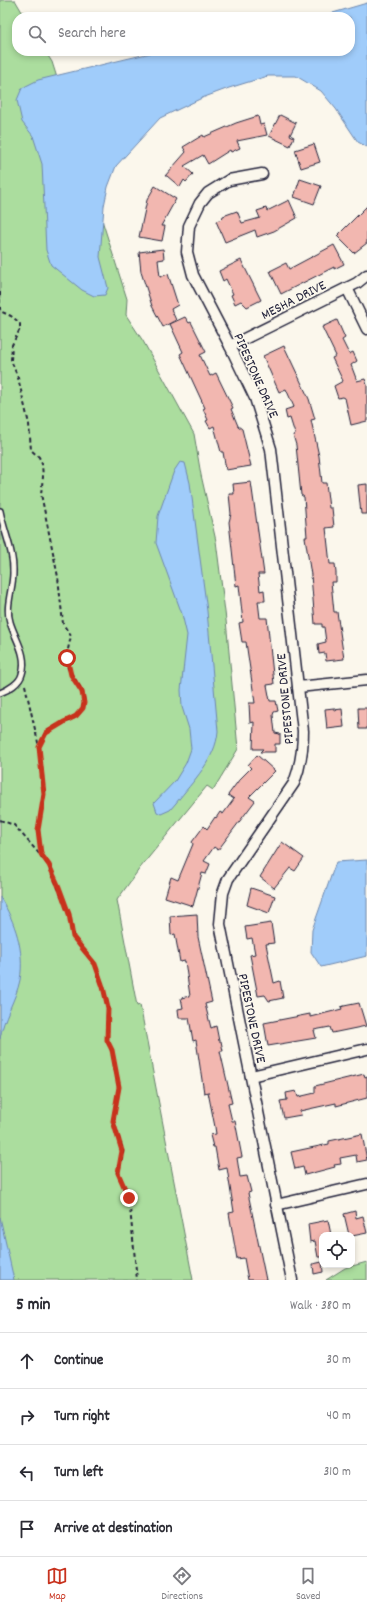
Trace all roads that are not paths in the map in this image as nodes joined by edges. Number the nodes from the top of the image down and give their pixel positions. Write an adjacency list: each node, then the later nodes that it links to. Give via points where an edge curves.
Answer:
1 (262, 174): 5 (street, PIPESTONE DRIVE, via 229,180 208,193 194,213 187,237 187,252 194,275)
2 (367, 275): 3 (street, MESHA DRIVE)
3 (347, 288): 4 (street); 5 (street, MESHA DRIVE)
4 (367, 329)
5 (230, 346): 8 (street, PIPESTONE DRIVE, via 255,398 272,449)
6 (0, 511): 9 (lane, via 12,551 9,621 24,657 22,674 18,681)
7 (367, 680): 8 (street)
8 (298, 688): 11 (street, PIPESTONE DRIVE, via 303,731 300,767 290,789 235,867 223,893 221,908 223,942)
9 (0, 693)
10 (367, 1049): 11 (street)
11 (251, 1076): 13 (street, PIPESTONE DRIVE)
12 (367, 1184): 13 (street)
13 (276, 1205): 14 (street, PIPESTONE DRIVE)
14 (292, 1280)

